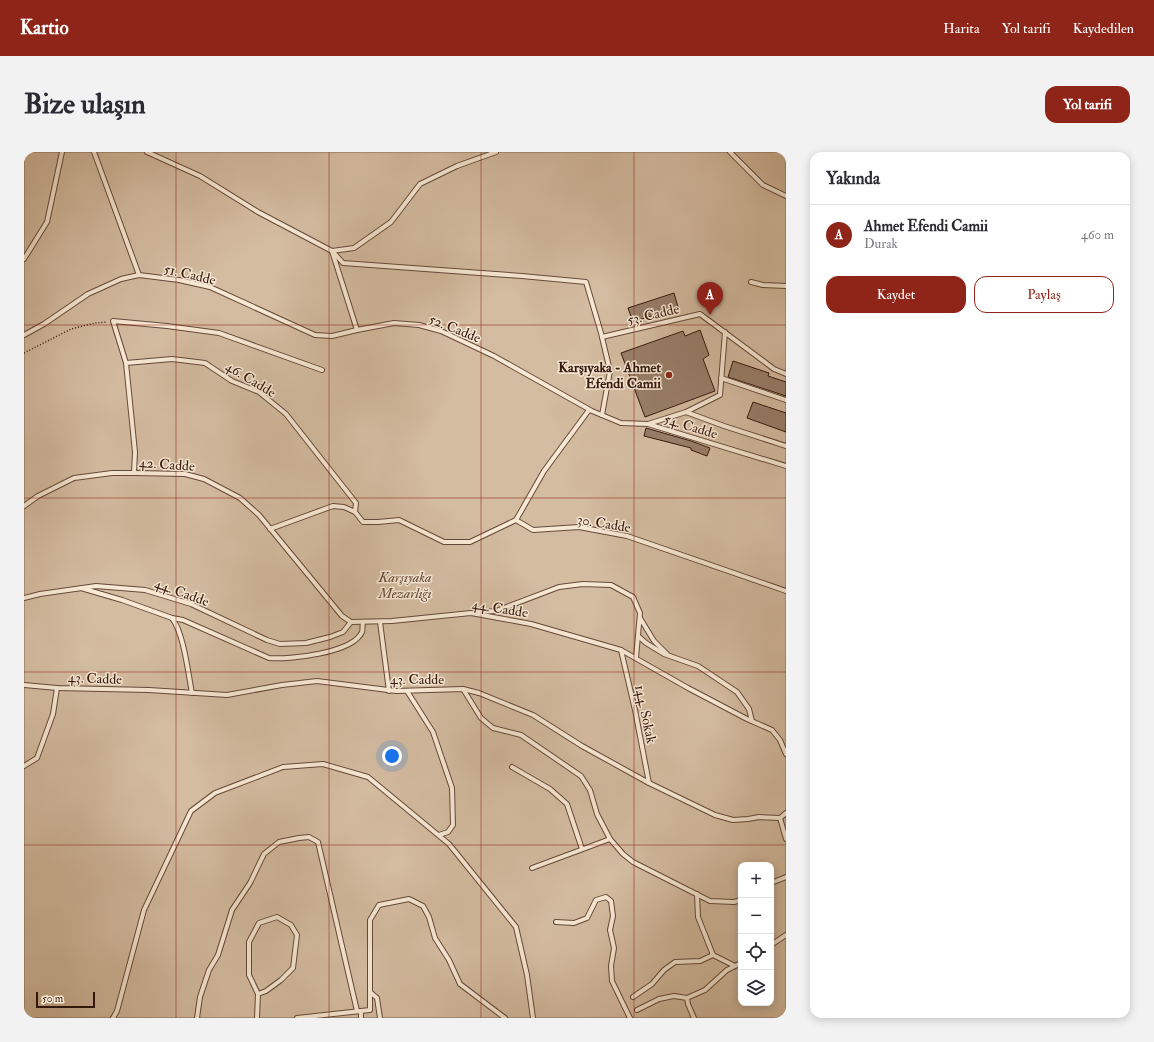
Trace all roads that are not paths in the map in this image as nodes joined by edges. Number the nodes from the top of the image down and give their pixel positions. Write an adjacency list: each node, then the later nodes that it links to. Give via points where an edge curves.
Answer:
1 (62, 152): 8 (lane, via 46,222)
2 (94, 152): 9 (lane)
3 (147, 152): 7 (lane, via 200,176 258,212)
4 (496, 152): 7 (lane, via 457,166 420,184 391,222 354,248)
5 (730, 152): 6 (lane, via 763,185)
6 (786, 196)
7 (332, 251): 12 (lane); 15 (lane, via 343,263 586,282)
8 (24, 259)
9 (139, 276): 12 (lane, 51. Cadde, via 179,280 210,287 316,335 332,336); 14 (lane, 51. Cadde, via 121,278 88,294)
10 (751, 282): 11 (lane)
11 (786, 286)
12 (357, 330): 21 (lane, 52. Cadde, via 394,323 418,325 441,331 494,356)
13 (725, 332): 15 (lane, 53. Cadde, via 700,314); 18 (lane, 53. Cadde); 19 (lane)
14 (24, 335)
15 (602, 337): 23 (lane, via 610,371)
16 (126, 363): 17 (lane, via 113,321 219,332); 27 (lane, via 135,452); 29 (lane, 46. Cadde, via 172,359 205,363 232,381 259,392 286,414 356,503)
17 (322, 370)
18 (786, 374)
19 (722, 378): 20 (lane); 22 (lane, via 720,395)
20 (786, 400)
21 (589, 410): 23 (lane, 54. Cadde); 30 (lane, via 544,471)
22 (686, 412): 24 (lane); 25 (lane)
23 (602, 415): 24 (lane, 54. Cadde, via 621,423)
24 (648, 424): 26 (lane, 54. Cadde)
25 (786, 446)
26 (786, 466)
27 (134, 473): 28 (lane, 42. Cadde, via 74,478); 31 (lane, 42. Cadde, via 185,474 204,479 240,498)
28 (24, 506)
29 (356, 512): 30 (lane, via 363,522 399,520 444,542 470,542); 31 (lane, via 333,506)
30 (516, 520): 33 (lane, 30. Cadde, via 533,530 579,527 627,536)
31 (270, 529): 38 (lane, 42. Cadde, via 342,616)
32 (79, 587): 34 (lane, 44. Cadde); 36 (lane); 38 (lane, 44. Cadde, via 145,590 191,604 266,640 280,644 330,637 343,632)
33 (786, 591)
34 (24, 598)
35 (471, 613): 37 (lane, via 496,612 559,587 583,584 611,585 633,597); 39 (lane, 44. Cadde); 42 (lane, 44. Cadde, via 531,624)
36 (172, 618): 40 (lane, via 183,620 269,658 284,659 315,655 343,646 355,640 362,632); 50 (lane, via 184,649)
37 (640, 618): 41 (lane); 43 (lane, via 654,641)
38 (351, 622): 40 (lane, 44. Cadde)
39 (380, 622): 40 (lane, 44. Cadde); 48 (lane)
40 (363, 623)
41 (638, 636): 43 (lane); 44 (lane)
42 (621, 650): 44 (lane, 44. Cadde); 55 (lane, 144. Sokak)
43 (668, 656): 51 (lane, via 698,666 737,692 749,709)
44 (636, 658): 51 (lane, 44. Cadde)
45 (24, 685): 46 (lane, 43. Cadde)
46 (57, 688): 50 (lane, 43. Cadde); 53 (lane, via 53,714 37,758)
47 (463, 689): 49 (lane, 43. Cadde); 55 (lane, 43. Cadde, via 533,715); 59 (lane, via 481,718 493,728 521,735 581,776 590,790 597,814)
48 (389, 691): 49 (lane, 43. Cadde); 50 (lane, 43. Cadde, via 317,681 227,695)
49 (407, 691): 58 (lane, via 433,732 452,788 453,825 448,832)
50 (192, 693)
51 (752, 721): 52 (lane, 44. Cadde, via 772,730)
52 (786, 754)
53 (24, 766)
54 (512, 767): 61 (lane, via 550,789 567,804)
55 (649, 783): 57 (lane, 43. Cadde, via 733,820)
56 (786, 813): 57 (lane)
57 (780, 818): 60 (lane)
58 (439, 835): 79 (lane, via 368,777 323,764 283,767 214,793 191,812 144,910); 86 (lane, via 450,844 516,927)
59 (610, 839): 61 (lane); 65 (lane, via 633,862)
60 (786, 839)
61 (582, 849): 62 (lane)
62 (532, 868)
63 (786, 877): 64 (lane)
64 (774, 882)
65 (697, 894): 66 (lane, via 710,901); 70 (lane, via 698,917)
66 (738, 901)
67 (556, 922): 87 (lane, via 574,923 587,918 596,900 606,897 611,902 613,916 610,930 614,948 612,981)
68 (786, 935): 69 (lane)
69 (774, 943)
70 (713, 955): 72 (lane); 75 (lane, via 700,961 675,962 652,984)
71 (738, 964): 72 (lane)
72 (735, 966): 76 (lane, via 705,990)
73 (370, 992): 78 (lane, via 370,1010); 84 (lane, via 377,998); 85 (lane, via 370,920 379,905 409,899 423,906 429,917 434,938 449,960 460,984)
74 (258, 994): 74 (lane, via 249,975 249,942 259,923 277,916 291,925 297,935 294,968 282,980); 81 (lane)
75 (633, 997)
76 (688, 998): 77 (lane, via 674,996 659,999); 88 (lane)
77 (637, 1010)
78 (359, 1011): 80 (lane, via 318,842 304,838 279,842 264,854 250,883 232,910 218,955 209,970 200,997); 82 (lane); 83 (lane)
79 (113, 1018)
80 (197, 1018)
81 (257, 1018)
82 (298, 1018)
83 (361, 1018)
84 (380, 1018)
85 (505, 1018)
86 (534, 1018)
87 (630, 1018)
88 (694, 1018)

